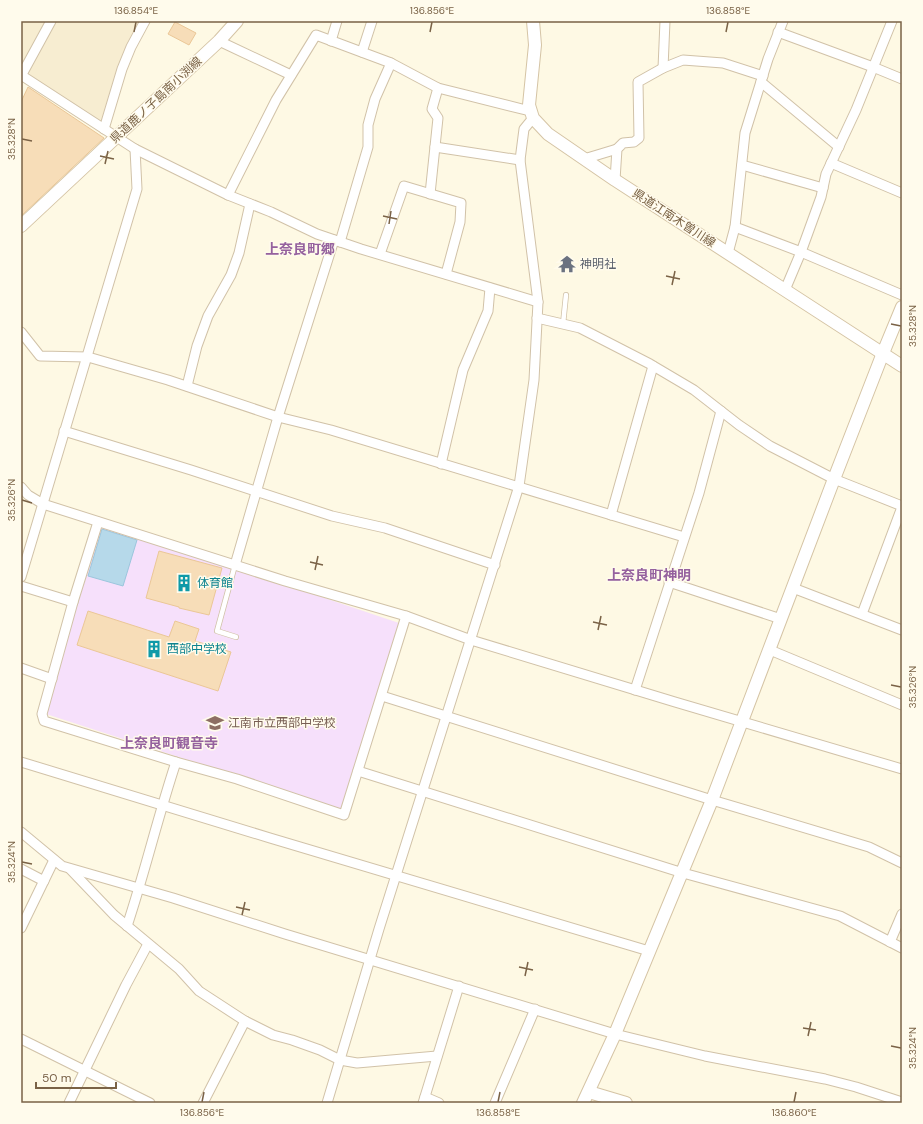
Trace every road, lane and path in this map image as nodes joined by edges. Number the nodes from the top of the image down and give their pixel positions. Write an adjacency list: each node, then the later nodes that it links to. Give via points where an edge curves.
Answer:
1 (51, 21): 18 (street)
2 (145, 21): 23 (street, via 122,69)
3 (336, 21): 12 (street)
4 (372, 21): 13 (street)
5 (533, 21): 22 (street, via 535,45 529,100)
6 (665, 21): 16 (street)
7 (783, 21): 10 (street)
8 (892, 21): 15 (street)
9 (232, 23): 11 (street, 県道鹿ノ子島南小渕線)
10 (778, 32): 15 (street); 19 (street)
11 (219, 41): 17 (street); 24 (street, 県道鹿ノ子島南小渕線)
12 (331, 41): 13 (street); 17 (street, via 316,35)
13 (362, 52): 14 (street)
14 (391, 63): 21 (street); 41 (street, via 373,106 368,124 368,147)
15 (873, 67): 20 (street); 26 (street)
16 (663, 68): 19 (street, via 683,60 723,63); 28 (street, via 638,82 639,138 634,142 623,143)
17 (291, 75): 37 (street)
18 (21, 76): 23 (street)
19 (762, 79): 26 (street); 32 (street, via 745,133)
20 (902, 79)
21 (438, 88): 22 (street); 25 (street, via 432,109 438,118)
22 (532, 115): 29 (street, 県道江南木曽川線, via 548,134); 30 (street, via 524,129)
23 (104, 129): 24 (street)
24 (116, 138): 27 (street); 39 (street, 県道鹿ノ子島南小渕線)
25 (435, 147): 30 (street); 36 (street)
26 (839, 147): 31 (street)
27 (136, 149): 37 (street); 56 (street, via 137,189)
28 (617, 149): 29 (street); 33 (street)
29 (584, 159): 33 (street, 県道江南木曽川線)
30 (520, 160): 50 (street)
31 (832, 163): 34 (street); 35 (street)
32 (742, 165): 34 (street); 40 (street)
33 (615, 180): 43 (street, 県道江南木曽川線)
34 (823, 188): 42 (street)
35 (902, 193)
36 (430, 194): 44 (street, via 404,186); 45 (street, via 461,203 460,222)
37 (228, 195): 38 (street)
38 (250, 204): 41 (street); 59 (street, via 239,253 231,275 208,316)
39 (21, 226)
40 (735, 227): 42 (street); 43 (street)
41 (337, 241): 44 (street); 61 (street)
42 (801, 252): 47 (street); 48 (street)
43 (728, 253): 47 (street, 県道江南木曽川線)
44 (380, 254): 45 (street)
45 (446, 274): 46 (street)
46 (490, 288): 50 (street); 63 (street, via 488,311 463,370)
47 (785, 290): 55 (street, 県道江南木曽川線)
48 (902, 294)
49 (566, 295): 53 (lane)
50 (538, 302): 52 (street)
51 (902, 307): 55 (street)
52 (537, 318): 53 (street); 65 (street, via 534,380)
53 (563, 324): 57 (street, via 580,328)
54 (21, 334): 56 (street, via 40,356)
55 (882, 354): 58 (street, 県道江南木曽川線); 64 (street)
56 (88, 357): 59 (street); 62 (street)
57 (653, 366): 60 (street, via 694,390); 70 (street)
58 (902, 366)
59 (187, 386): 61 (street)
60 (721, 411): 64 (street, via 770,446); 72 (street)
61 (278, 416): 63 (street); 67 (street)
62 (64, 431): 67 (street); 68 (street)
63 (441, 464): 65 (street)
64 (834, 479): 69 (street); 78 (street)
65 (519, 486): 70 (street); 74 (street)
66 (21, 487): 68 (street, via 28,495)
67 (256, 491): 73 (street); 74 (street, via 332,516 385,528)
68 (43, 504): 71 (street); 75 (street)
69 (902, 507): 80 (street)
70 (611, 515): 72 (street)
71 (98, 522): 73 (street); 79 (street)
72 (684, 537): 76 (street)
73 (235, 565): 81 (street); 84 (lane, via 217,631)
74 (495, 565): 85 (street)
75 (21, 577)
76 (669, 582): 82 (street); 89 (street)
77 (21, 586): 79 (street)
78 (793, 588): 80 (street); 82 (street)
79 (73, 602): 88 (street)
80 (862, 614): 83 (street)
81 (406, 616): 85 (street); 90 (street)
82 (781, 619): 86 (street)
83 (902, 630)
84 (236, 637)
85 (471, 640): 89 (street); 92 (street)
86 (770, 650): 91 (street); 93 (street)
87 (21, 668): 88 (street)
88 (52, 679): 95 (street, via 42,714 44,721)
89 (635, 690): 93 (street)
90 (382, 696): 92 (street); 97 (street)
91 (902, 705)
92 (447, 716): 98 (street); 99 (street)
93 (743, 723): 96 (street); 99 (street)
94 (21, 762): 100 (street)
95 (176, 762): 97 (street, via 237,779 344,815); 100 (street)
96 (902, 769)
97 (358, 771): 98 (street)
98 (424, 791): 106 (street); 107 (street)
99 (712, 800): 103 (street, via 869,847); 106 (street)
100 (162, 805): 107 (street); 109 (street)
101 (21, 832): 102 (street)
102 (54, 860): 104 (street); 108 (street)
103 (902, 863)
104 (69, 868): 109 (street); 111 (street)
105 (21, 869): 108 (street)
106 (683, 873): 113 (street, via 840,916); 116 (street)
107 (397, 876): 116 (street); 117 (street)
108 (44, 881): 112 (street)
109 (139, 889): 111 (street); 117 (street)
110 (902, 914): 113 (street)
111 (127, 926): 114 (street)
112 (21, 928)
113 (890, 942): 115 (street)
114 (148, 944): 120 (street, via 179,969 199,990); 125 (street)
115 (902, 948)
116 (649, 951): 121 (street)
117 (370, 960): 118 (street); 124 (street)
118 (459, 986): 119 (street); 123 (street)
119 (535, 1009): 121 (street); 134 (street)
120 (245, 1021): 124 (street, via 273,1035 320,1050); 131 (street)
121 (615, 1034): 126 (street); 128 (street, via 705,1056 825,1079)
122 (21, 1039): 125 (street)
123 (438, 1056): 124 (street, via 357,1063); 127 (street)
124 (340, 1060): 132 (street)
125 (84, 1070): 129 (street); 130 (street)
126 (589, 1092): 135 (street); 136 (street)
127 (424, 1100): 133 (street)
128 (902, 1102)
129 (69, 1103)
130 (150, 1103)
131 (203, 1103)
132 (327, 1103)
133 (439, 1103)
134 (495, 1103)
135 (583, 1103)
136 (626, 1103)

